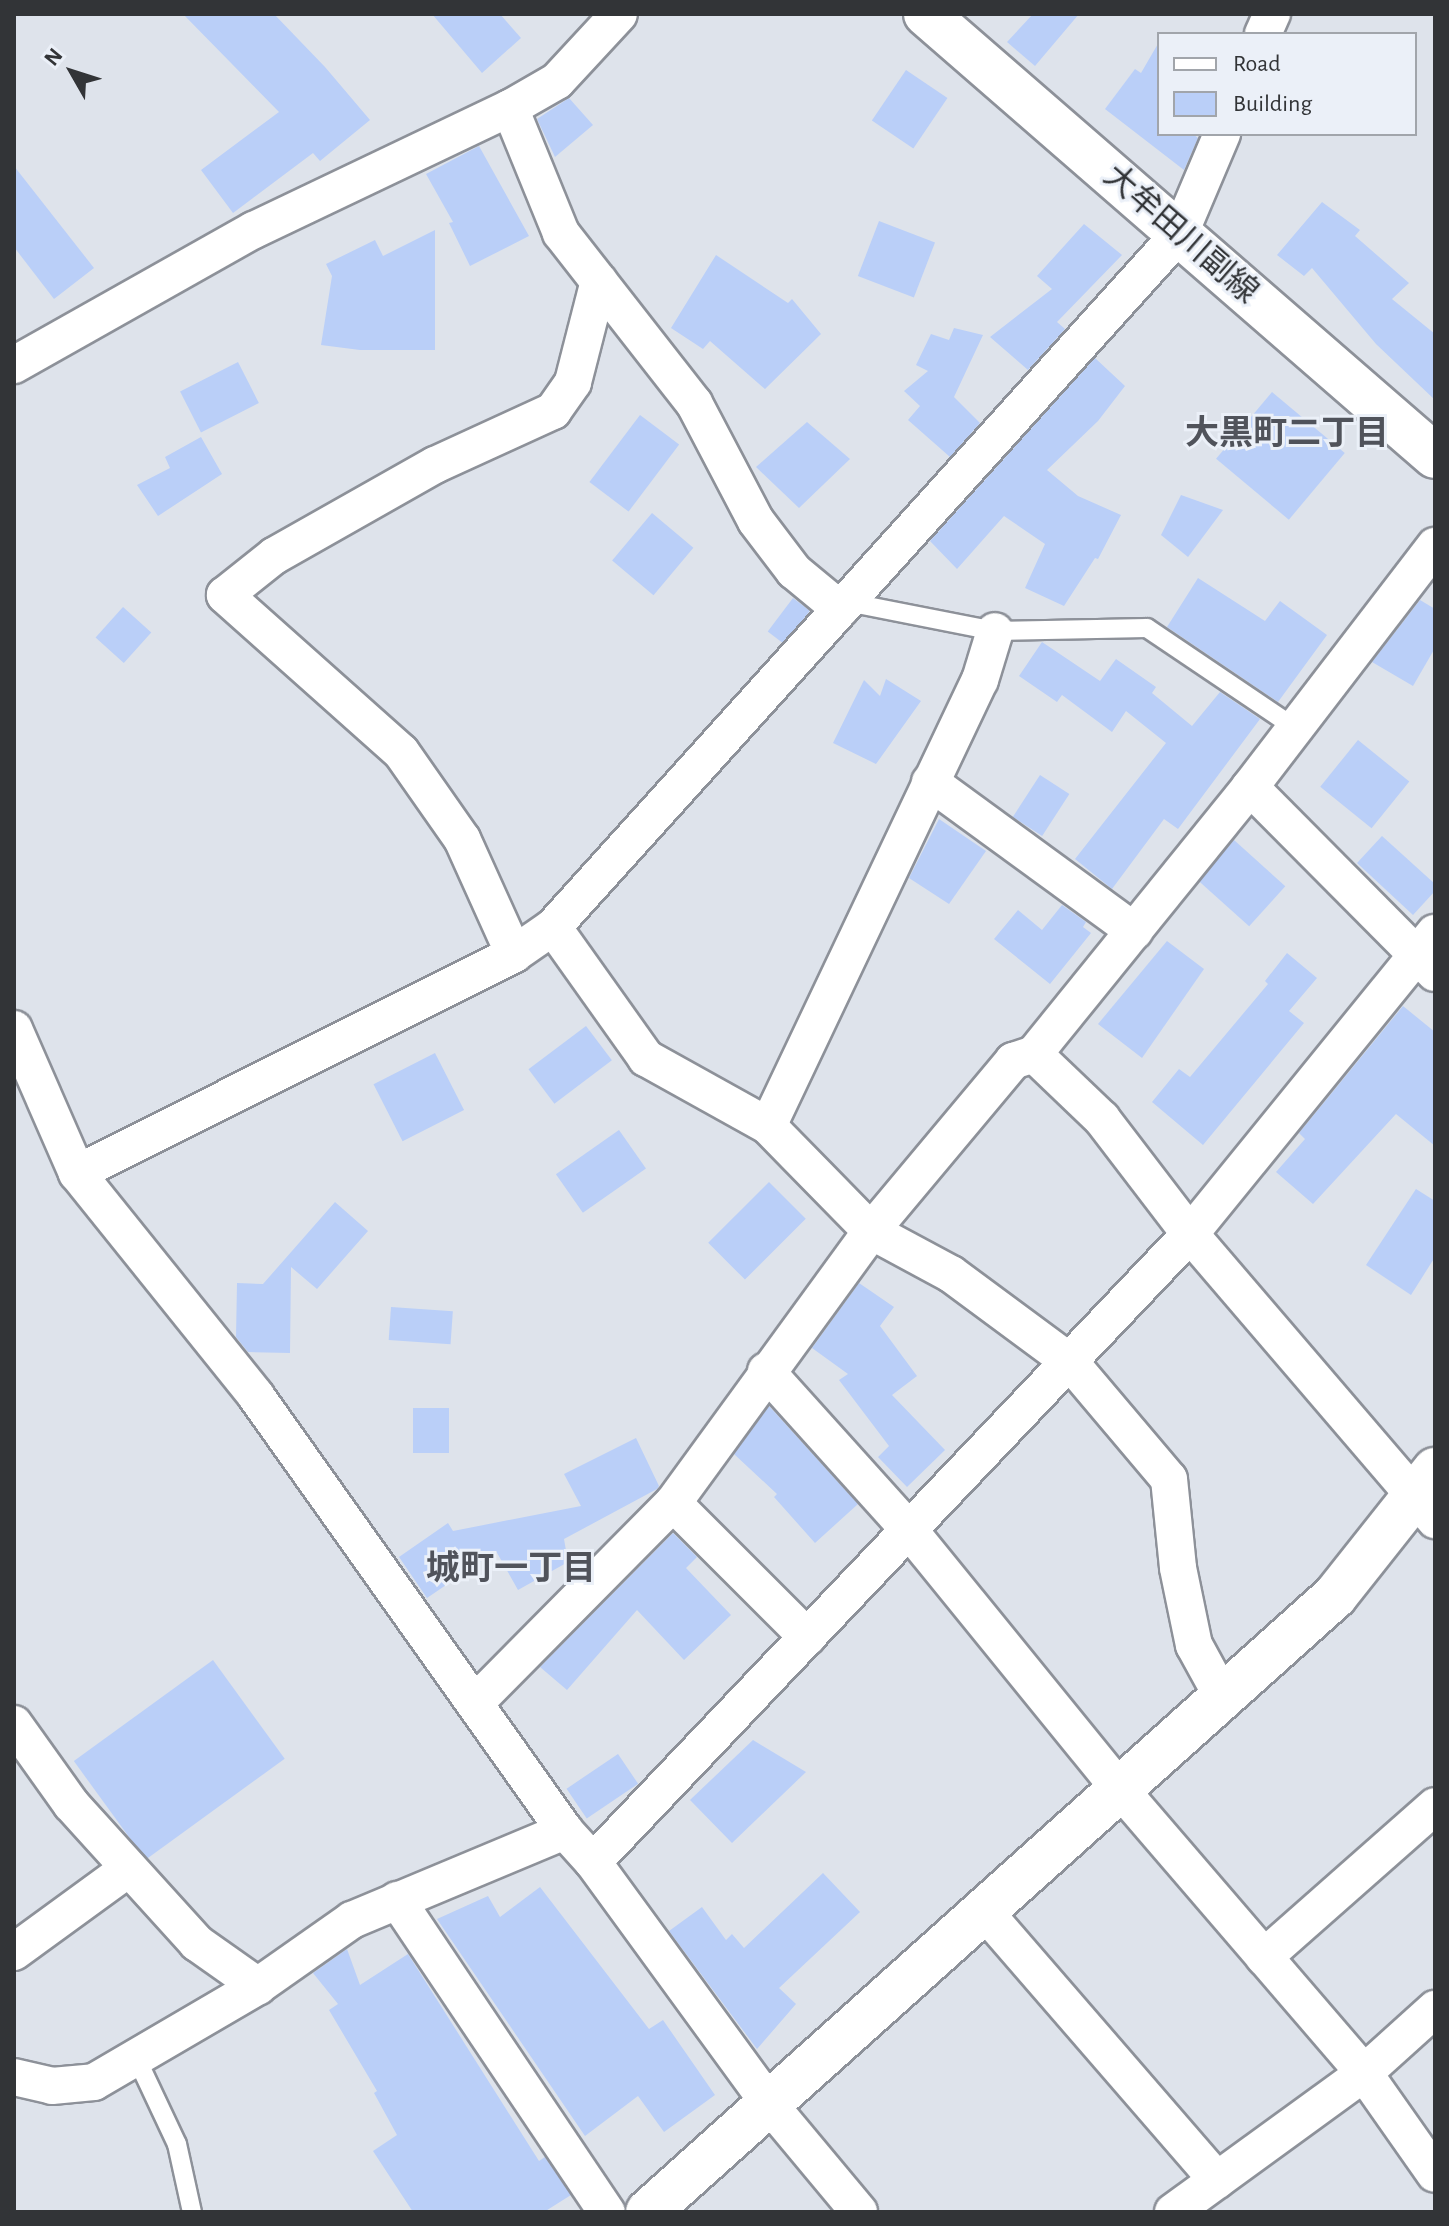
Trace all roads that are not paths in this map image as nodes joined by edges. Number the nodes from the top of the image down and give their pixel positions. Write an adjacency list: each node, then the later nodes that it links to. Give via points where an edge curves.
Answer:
1 (619, 14): 3 (street, via 557,81)
2 (926, 14): 5 (street, 大牟田川副線)
3 (510, 108): 6 (street, via 561,233); 7 (street, via 254,230)
4 (1221, 136): 5 (street)
5 (1180, 233): 8 (street, 大牟田川副線); 10 (street)
6 (599, 281): 10 (street, via 694,403 756,521 794,571); 17 (street, via 573,382 553,411 435,465 274,556 225,595 401,752 462,839)
7 (14, 365)
8 (1435, 456)
9 (1435, 546): 12 (street)
10 (844, 606): 11 (lane); 15 (street)
11 (995, 631): 12 (lane, via 1147,628); 13 (street, via 980,680)
12 (1295, 728): 14 (street)
13 (930, 782): 16 (street); 21 (street)
14 (1250, 787): 16 (street); 18 (street)
15 (553, 927): 17 (street); 21 (street, via 646,1058)
16 (1134, 931): 20 (street)
17 (514, 954): 22 (street)
18 (1429, 954): 24 (street)
19 (14, 1029): 22 (street)
20 (1034, 1054): 23 (street, via 1013,1061); 24 (street, via 1102,1119)
21 (768, 1126): 23 (street)
22 (77, 1173): 32 (street, via 256,1396)
23 (871, 1231): 25 (street, via 951,1274); 26 (street)
24 (1190, 1234): 25 (street); 27 (street)
25 (1070, 1362): 29 (street); 31 (street, via 1169,1479 1178,1568 1194,1645)
26 (766, 1371): 28 (street); 29 (street)
27 (1428, 1495): 31 (street, via 1335,1596)
28 (673, 1503): 30 (street); 32 (street)
29 (910, 1531): 30 (street); 34 (street)
30 (807, 1637): 37 (street)
31 (1223, 1698): 34 (street)
32 (476, 1702): 36 (street)
33 (14, 1724): 38 (street, via 71,1804)
34 (1119, 1788): 40 (street); 42 (street)
35 (1435, 1806): 42 (street)
36 (565, 1831): 37 (street); 39 (street)
37 (593, 1862): 48 (street)
38 (129, 1868): 41 (street); 43 (street, via 197,1943)
39 (397, 1900): 43 (street, via 352,1920); 52 (street)
40 (984, 1911): 48 (street); 50 (street)
41 (14, 1952)
42 (1264, 1957): 46 (street)
43 (258, 1986): 45 (street)
44 (1435, 2009): 46 (street)
45 (136, 2057): 47 (street, via 94,2082 52,2086); 51 (lane, via 177,2144)
46 (1364, 2073): 49 (street); 50 (street)
47 (14, 2077)
48 (770, 2105): 53 (street); 54 (street)
49 (1435, 2174)
50 (1217, 2180): 55 (street)
51 (192, 2212)
52 (607, 2212)
53 (648, 2212)
54 (859, 2212)
55 (1173, 2212)

